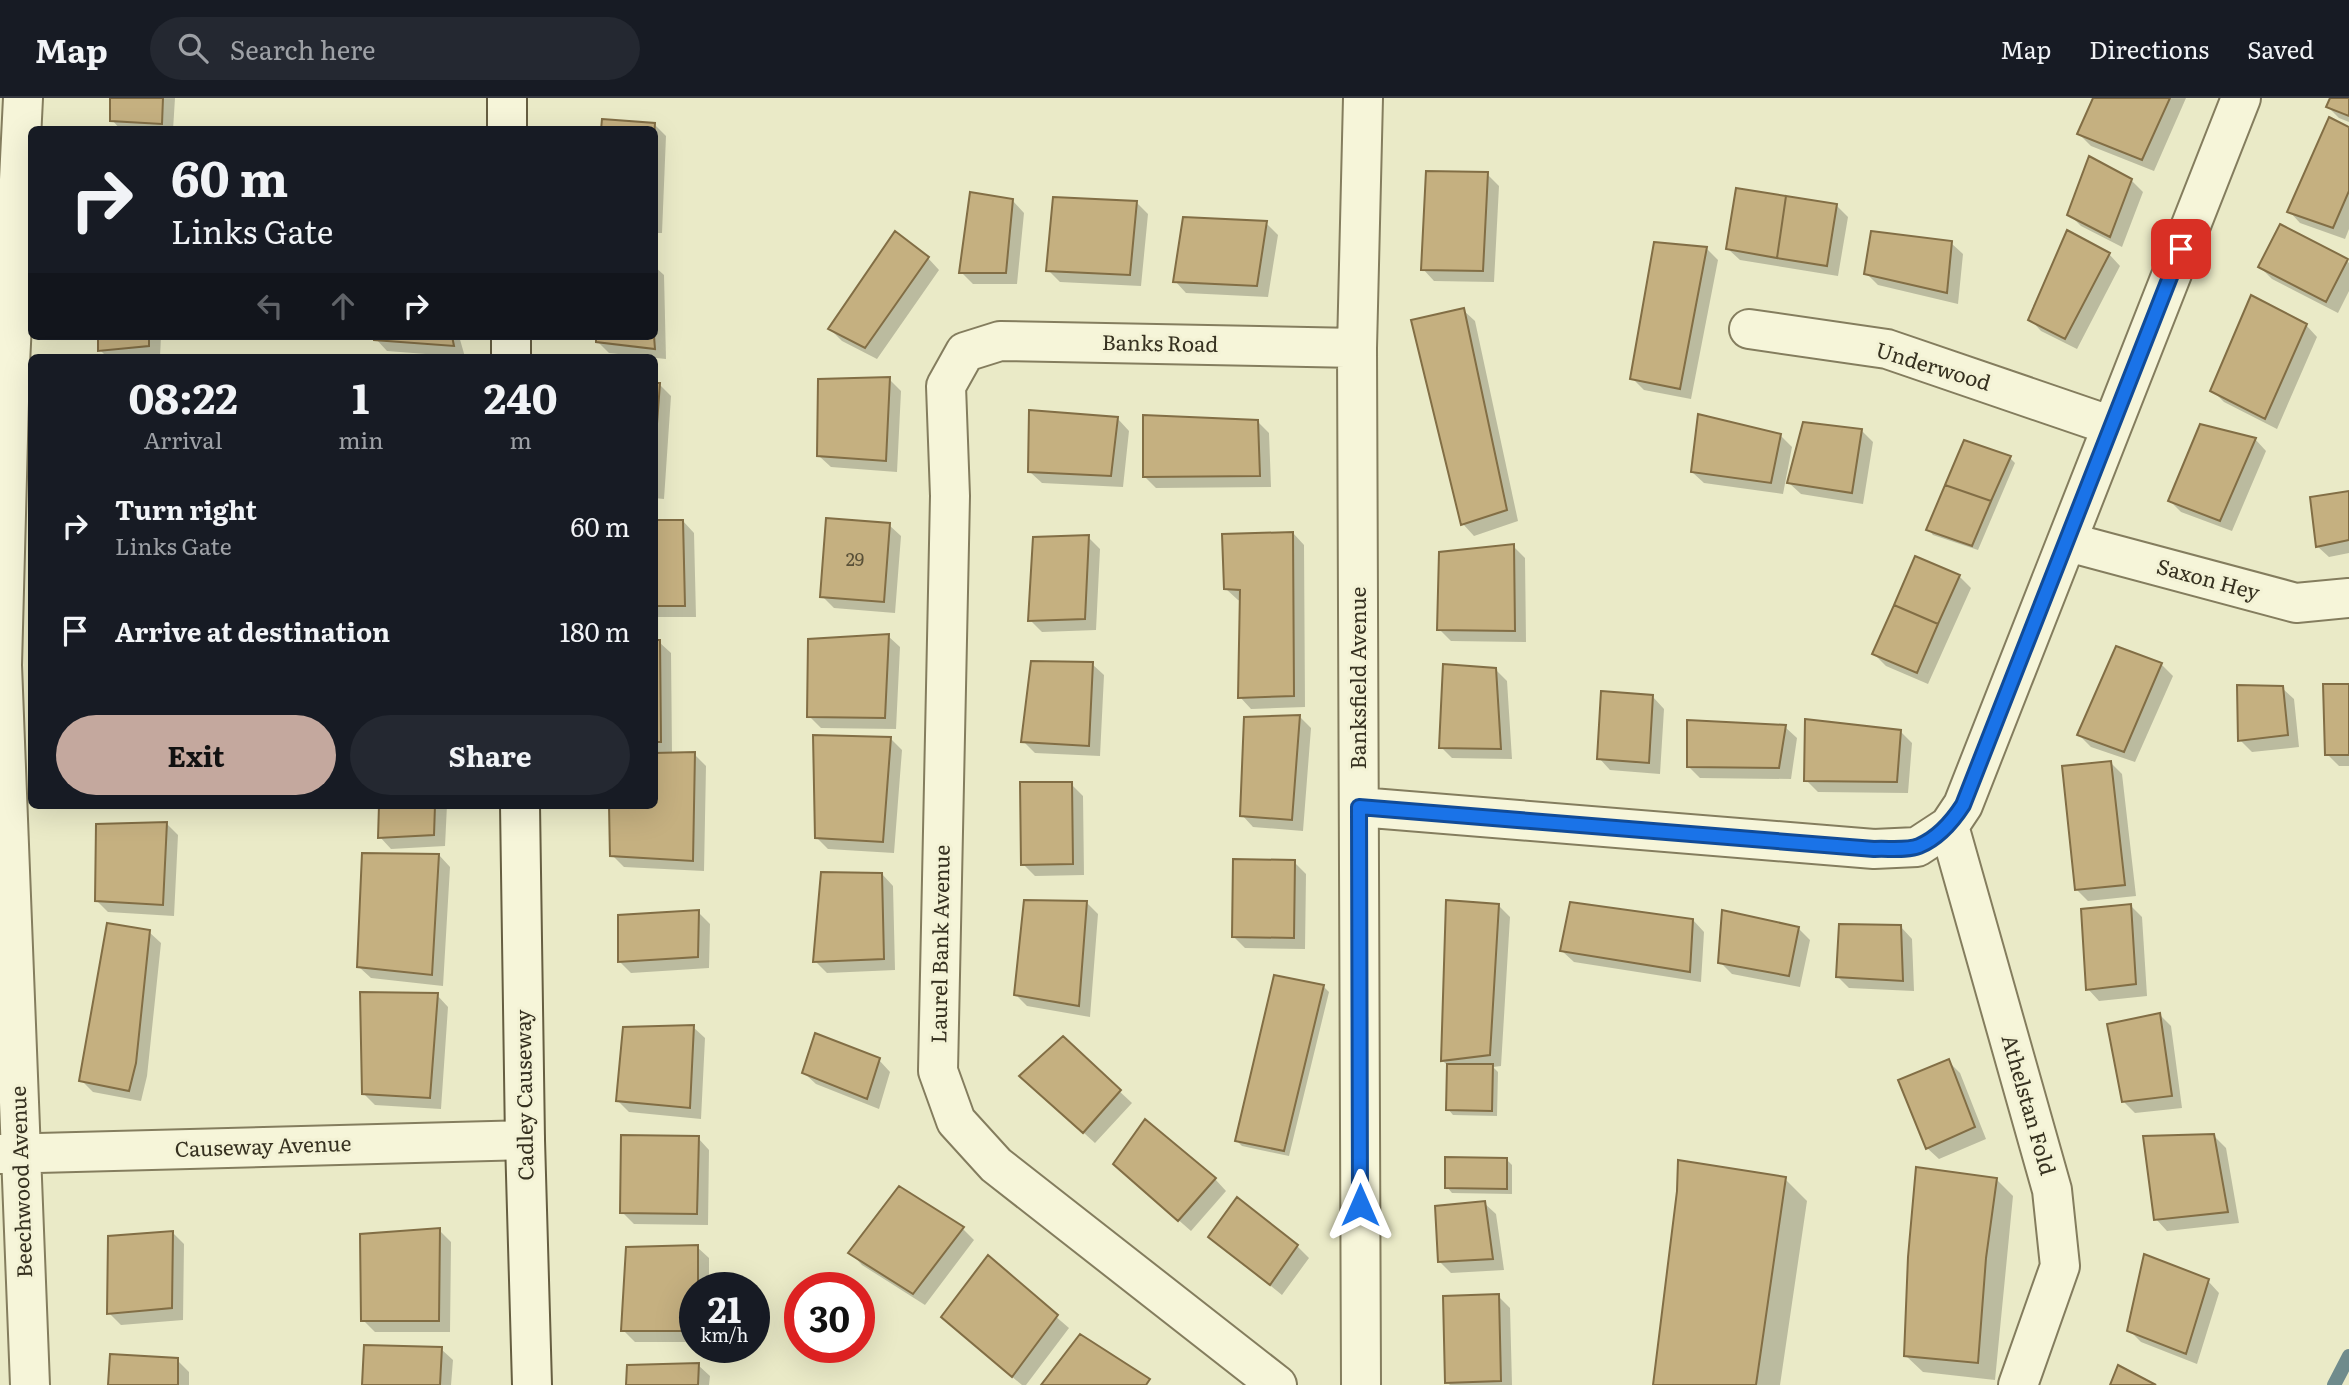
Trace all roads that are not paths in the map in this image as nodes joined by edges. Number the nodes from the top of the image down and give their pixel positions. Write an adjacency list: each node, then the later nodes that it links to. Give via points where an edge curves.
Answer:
1 (23, 98): 6 (street, Beechwood Avenue)
2 (507, 98): 5 (street)
3 (1363, 98): 8 (street, Banksfield Avenue)
4 (2241, 98): 10 (street)
5 (507, 126)
6 (10, 148): 13 (street, Beechwood Avenue, via 10,364)
7 (1749, 329): 10 (street, Underwood, via 1887,349)
8 (1357, 348): 9 (street, Banks Road, via 1000,341); 14 (street, Banksfield Avenue)
9 (965, 352): 21 (street, Laurel Bank Avenue, via 946,386 950,496 938,1071 956,1121 996,1165)
10 (2112, 426): 11 (street)
11 (2068, 542): 12 (street, Saxon Hey, via 2296,603); 16 (street, via 1963,805)
12 (2349, 598)
13 (1, 665): 18 (street, Beechwood Avenue)
14 (1359, 807): 16 (street, via 1874,849 1917,847); 22 (street, Banksfield Avenue)
15 (520, 809): 17 (street, Cadley Causeway)
16 (1949, 826): 23 (street, Athelstan Fold, via 2052,1190 2060,1266)
17 (526, 1140): 18 (street, Causeway Avenue); 20 (street, Cadley Causeway)
18 (11, 1154): 19 (street, Beechwood Avenue)
19 (30, 1385)
20 (533, 1385)
21 (1277, 1385)
22 (1361, 1385)
23 (2018, 1385)

